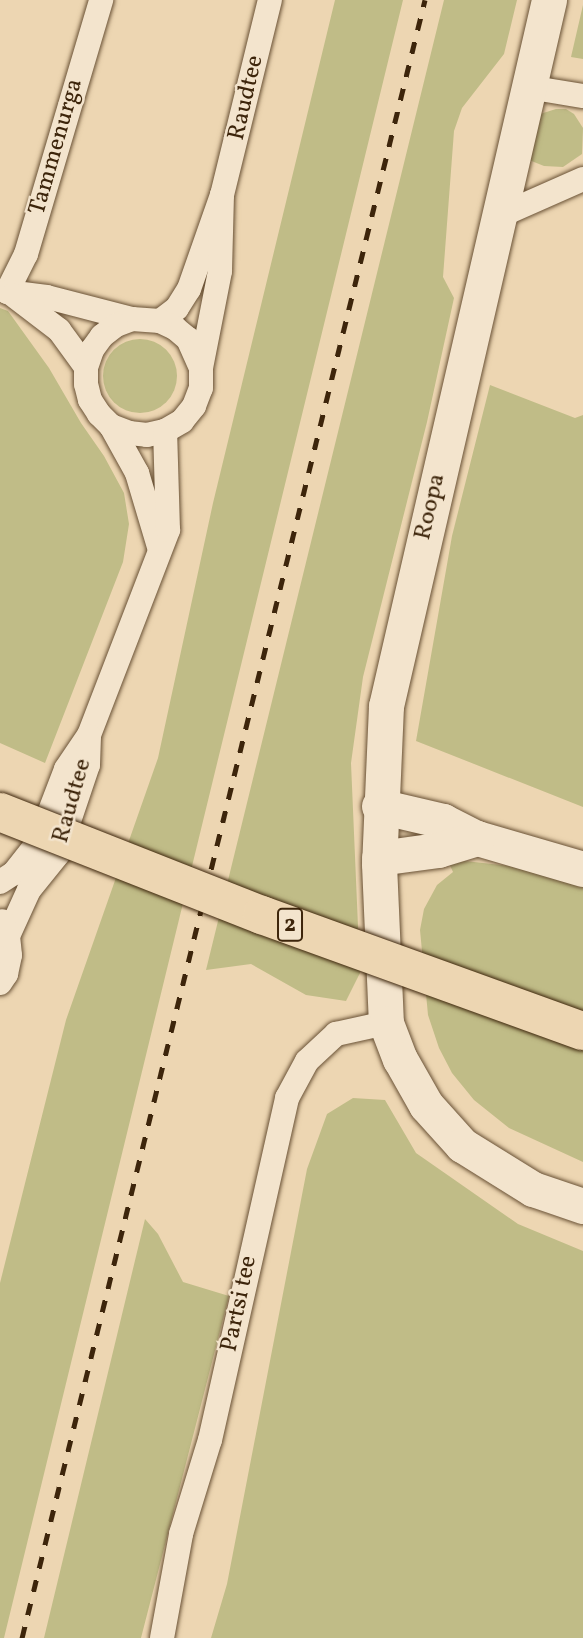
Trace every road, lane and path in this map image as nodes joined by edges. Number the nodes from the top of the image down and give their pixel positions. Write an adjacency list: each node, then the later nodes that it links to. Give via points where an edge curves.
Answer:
1 (101, 0): 9 (street, Tammenurga, via 26,254)
2 (270, 0): 7 (street, Raudtee)
3 (548, 0): 4 (street, Roopa)
4 (528, 87): 5 (street); 8 (street, Roopa)
5 (580, 98)
6 (579, 181): 8 (street)
7 (222, 195): 11 (street, Raudtee, via 189,289 177,308); 13 (street, Raudtee, via 220,271)
8 (496, 217): 18 (street, Roopa, via 386,706)
9 (3, 290): 10 (street); 12 (street, via 59,330)
10 (132, 319): 11 (street); 12 (street, via 102,336)
11 (160, 321): 13 (street, via 188,338)
12 (86, 367): 14 (street, via 90,400)
13 (201, 368): 15 (street, Raudtee, via 201,388 194,406 182,421)
14 (111, 426): 15 (street, via 147,435); 16 (street, via 136,473)
15 (165, 431): 16 (street, Raudtee, via 167,530)
16 (159, 547): 17 (street, Raudtee)
17 (89, 735): 23 (street, Raudtee, via 66,769 38,842 14,873); 24 (street, Raudtee, via 88,765 58,854)
18 (379, 806): 20 (street, via 443,821); 21 (street, Roopa)
19 (0, 812): 27 (highway, 2, bridge, via 262,915)
20 (477, 838): 21 (street, via 438,850); 22 (street)
21 (379, 858): 26 (street, Roopa)
22 (583, 869)
23 (0, 882)
24 (4, 927): 25 (street, Raudtee, via 10,955)
25 (0, 983)
26 (386, 1023): 28 (street, Roopa, via 426,1105 462,1145 533,1189); 29 (street, Partsi tee, via 336,1034 307,1061 287,1098 210,1440 181,1534)
27 (583, 1031)
28 (583, 1206)
29 (162, 1638)

